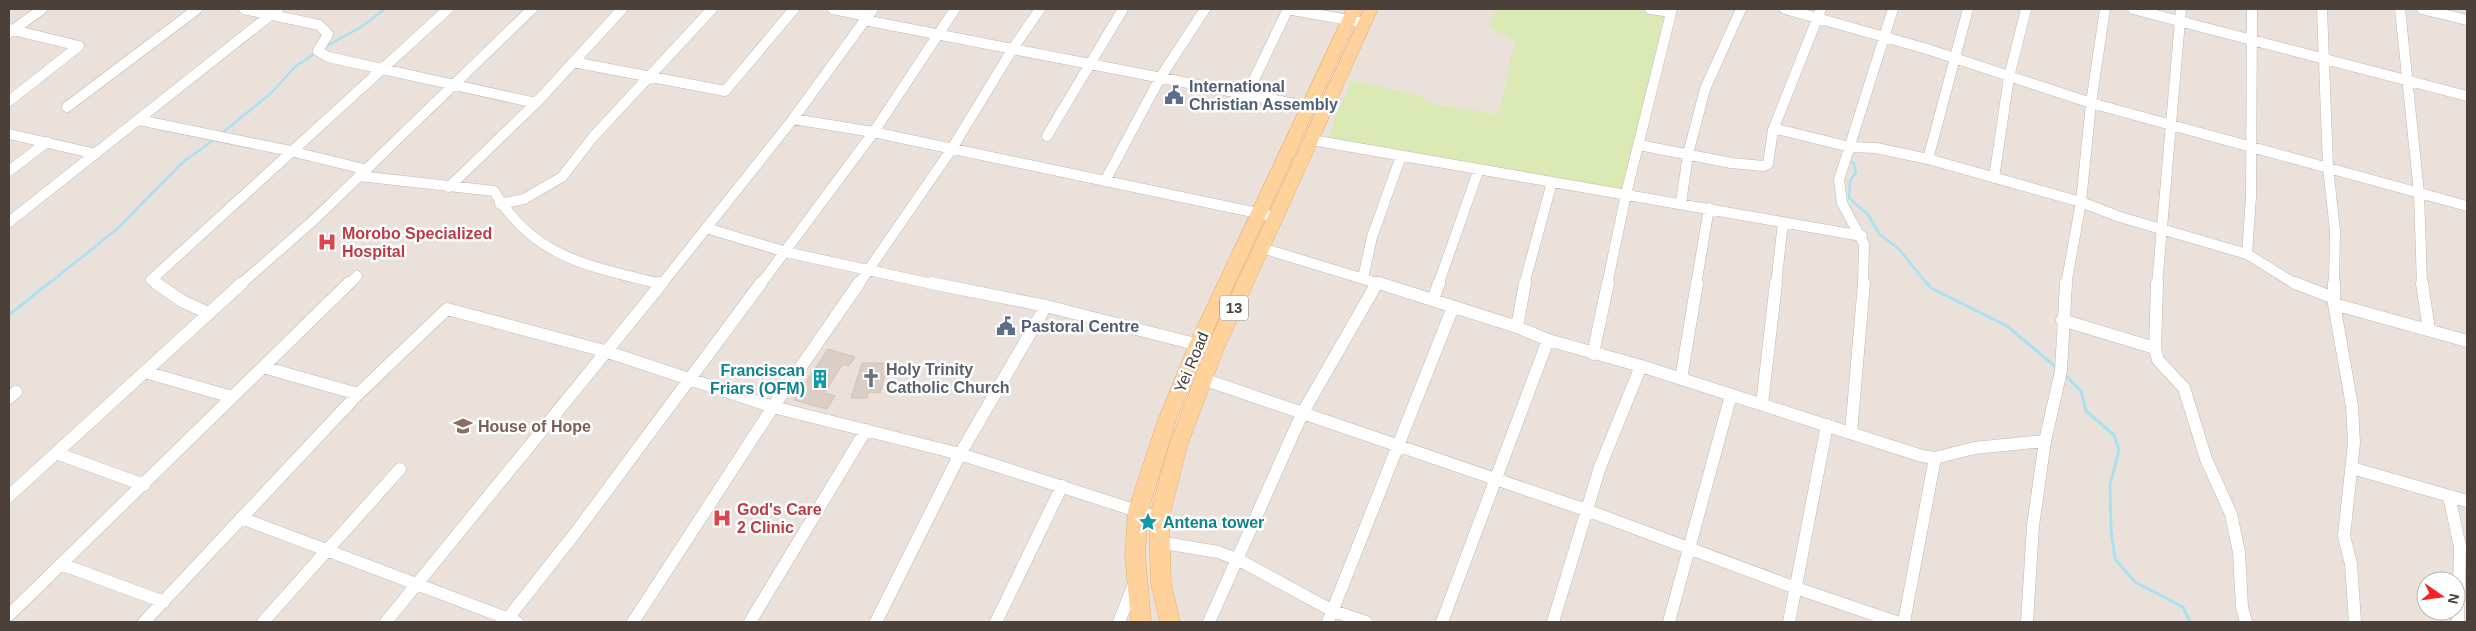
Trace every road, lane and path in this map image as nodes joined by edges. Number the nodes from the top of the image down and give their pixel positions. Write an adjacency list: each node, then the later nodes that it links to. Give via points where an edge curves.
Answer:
1 (42, 9): 34 (street)
2 (197, 9): 54 (street)
3 (244, 9): 28 (street)
4 (448, 9): 43 (street)
5 (532, 9): 48 (street)
6 (622, 9): 41 (street)
7 (712, 9): 44 (street)
8 (794, 9): 44 (street, via 725,91)
9 (833, 9): 31 (street)
10 (955, 9): 35 (street)
11 (1040, 9): 38 (street)
12 (1123, 9): 42 (street)
13 (1205, 9): 46 (street)
14 (1288, 9): 32 (street); 49 (street)
15 (1650, 9): 27 (street)
16 (1740, 9): 71 (street, via 1705,89)
17 (1785, 9): 29 (street)
18 (1893, 9): 36 (street)
19 (1968, 9): 39 (street)
20 (2026, 9): 45 (street)
21 (2105, 9): 53 (street)
22 (2133, 9): 30 (street)
23 (2252, 9): 37 (street)
24 (2322, 9): 40 (street)
25 (2400, 9): 47 (street)
26 (2422, 9): 33 (street)
27 (1672, 11): 65 (street)
28 (274, 12): 43 (street, via 319,26 328,34 318,51 328,57); 57 (street)
29 (1820, 13): 36 (street); 59 (street)
30 (2180, 14): 37 (street); 58 (street)
31 (868, 15): 35 (street); 56 (street)
32 (1360, 15): 55 (main road, Yei Road / 13)
33 (2467, 20)
34 (10, 31): 51 (street, via 79,46)
35 (935, 35): 38 (street); 60 (street)
36 (1883, 36): 39 (street); 67 (street)
37 (2250, 39): 40 (street); 66 (street)
38 (1012, 50): 42 (street); 68 (street)
39 (1956, 58): 45 (street); 73 (street)
40 (2325, 59): 47 (street); 74 (street)
41 (573, 62): 44 (street); 52 (street)
42 (1089, 64): 46 (street); 62 (street)
43 (382, 70): 48 (street); 69 (street)
44 (651, 77): 86 (street, via 593,137 562,177 524,199)
45 (2009, 77): 53 (street); 78 (street)
46 (1160, 78): 49 (street); 79 (street)
47 (2408, 81): 50 (street); 82 (street)
48 (452, 85): 52 (street); 77 (street)
49 (1247, 94): 55 (street)
50 (2467, 96)
51 (9, 101)
52 (536, 103): 81 (street)
53 (2091, 103): 58 (street); 84 (street)
54 (67, 108)
55 (1317, 108): 63 (main road, Yei Road / 13); 89 (main road, Yei Road)
56 (793, 119): 60 (street); 92 (street)
57 (139, 120): 69 (street); 70 (street)
58 (2170, 124): 66 (street); 93 (street)
59 (1773, 130): 67 (street); 71 (street, via 1768,164 1764,166)
60 (873, 132): 68 (street); 96 (street)
61 (9, 134): 64 (street)
62 (1047, 136)
63 (1312, 140): 72 (street); 89 (main road, Yei Road / 13)
64 (47, 142): 70 (street); 76 (street)
65 (1639, 145): 71 (street); 83 (street)
66 (2250, 146): 74 (street); 97 (street)
67 (1850, 147): 73 (street, via 1876,148); 94 (street, via 1842,164 1839,190 1844,207)
68 (951, 150): 79 (street); 98 (street)
69 (290, 151): 77 (street); 107 (street, via 151,280 182,301)
70 (96, 154): 90 (street)
71 (1688, 154): 85 (street)
72 (1401, 156): 75 (street); 100 (street, via 1369,248)
73 (1928, 159): 78 (street)
74 (2328, 166): 82 (street); 104 (street, via 2335,231)
75 (1478, 169): 80 (street); 103 (street)
76 (9, 172)
77 (362, 173): 81 (street); 107 (street)
78 (1994, 178): 84 (street)
79 (1104, 181): 89 (street)
80 (1552, 182): 83 (street); 109 (street, via 1527,269)
81 (449, 188): 86 (street, via 494,192)
82 (2419, 193): 87 (street); 110 (street, via 2422,282)
83 (1626, 194): 85 (street); 116 (street)
84 (2081, 202): 93 (street, via 2120,217); 108 (street, via 2066,279)
85 (1681, 203): 88 (street)
86 (500, 204): 102 (street, via 540,245 585,265)
87 (2467, 206)
88 (1709, 208): 91 (street); 122 (street)
89 (1268, 215): 95 (main road, Yei Road / 13); 113 (main road, Yei Road)
90 (9, 222)
91 (1783, 222): 94 (street); 126 (street)
92 (706, 228): 96 (street); 102 (street)
93 (2163, 228): 97 (street); 114 (street, via 2157,278)
94 (1862, 236): 131 (street, via 1865,266)
95 (1262, 248): 100 (street); 113 (main road, Yei Road / 13)
96 (786, 252): 98 (street); 120 (street)
97 (2247, 254): 104 (street, via 2288,280)
98 (867, 271): 105 (street); 127 (street)
99 (357, 276): 118 (street)
100 (1363, 278): 101 (street)
101 (1378, 282): 103 (street); 128 (street)
102 (661, 284): 115 (street)
103 (1433, 300): 106 (street)
104 (2334, 301): 110 (street); 137 (street, via 2352,406)
105 (1046, 306): 113 (street); 135 (street)
106 (1453, 307): 109 (street); 133 (street)
107 (208, 313): 119 (street)
108 (2062, 320): 114 (street); 132 (street, via 2061,371)
109 (1517, 327): 111 (street)
110 (2429, 330): 112 (street)
111 (1548, 340): 116 (street); 139 (street)
112 (2467, 341)
113 (1206, 347): 121 (main road, Yei Road / 13); 146 (main road, Yei Road, via 1167,420)
114 (2155, 348): 180 (street, via 2158,360 2184,388 2206,459 2231,514 2239,552)
115 (608, 352): 120 (street); 123 (street, via 447,309); 155 (street)
116 (1593, 354): 117 (street)
117 (1641, 366): 122 (street); 145 (street)
118 (263, 367): 123 (street); 125 (street)
119 (145, 372): 125 (street); 134 (street)
120 (690, 378): 127 (street); 160 (street)
121 (1203, 379): 128 (street); 148 (main road, Yei Road / 13, via 1178,446)
122 (1681, 379): 124 (street)
123 (358, 394): 147 (street)
124 (1731, 395): 126 (street); 150 (street)
125 (232, 398): 140 (street)
126 (1762, 404): 129 (street)
127 (773, 407): 130 (street); 164 (street)
128 (1302, 414): 133 (street); 152 (street)
129 (1827, 425): 131 (street); 156 (street)
130 (866, 430): 135 (street); 165 (street)
131 (1851, 433): 136 (street)
132 (2045, 441): 136 (street, via 1974,448); 179 (street, via 2033,526)
133 (1396, 446): 139 (street); 159 (street)
134 (56, 453): 140 (street); 142 (street)
135 (960, 454): 141 (street); 166 (street)
136 (1935, 458): 178 (street)
137 (2352, 468): 143 (street); 181 (street, via 2344,536 2351,564)
138 (400, 469): 151 (street)
139 (1496, 479): 145 (street); 173 (street)
140 (144, 484): 153 (street)
141 (1062, 486): 146 (street); 167 (street)
142 (9, 496)
143 (2449, 496): 144 (street); 182 (street, via 2460,547)
144 (2467, 502)
145 (1586, 510): 150 (street); 174 (street)
146 (1138, 512): 148 (street); 154 (main road, Yei Road)
147 (241, 518): 151 (street); 157 (street)
148 (1159, 518): 149 (main road, Yei Road / 13)
149 (1158, 542): 152 (street, via 1218,552); 170 (main road, Yei Road / 13, via 1161,584)
150 (1690, 548): 156 (street); 175 (street)
151 (327, 550): 155 (street); 162 (street)
152 (1239, 560): 159 (street); 171 (street)
153 (61, 564): 157 (street); 158 (street)
154 (1136, 580): 168 (street); 169 (main road, Yei Road)
155 (419, 584): 160 (street); 163 (street)
156 (1796, 588): 176 (street); 177 (street)
157 (164, 602): 161 (street)
158 (9, 615)
159 (1331, 617): 172 (street)
160 (510, 621)
161 (144, 622)
162 (263, 622)
163 (386, 622)
164 (633, 622)
165 (750, 622)
166 (876, 622)
167 (996, 622)
168 (1119, 622)
169 (1141, 622)
170 (1170, 622)
171 (1209, 622)
172 (1366, 622)
173 (1442, 622)
174 (1553, 622)
175 (1669, 622)
176 (1789, 622)
177 (1896, 622)
178 (1904, 622)
179 (2027, 622)
180 (2246, 622)
181 (2355, 622)
182 (2458, 622)

